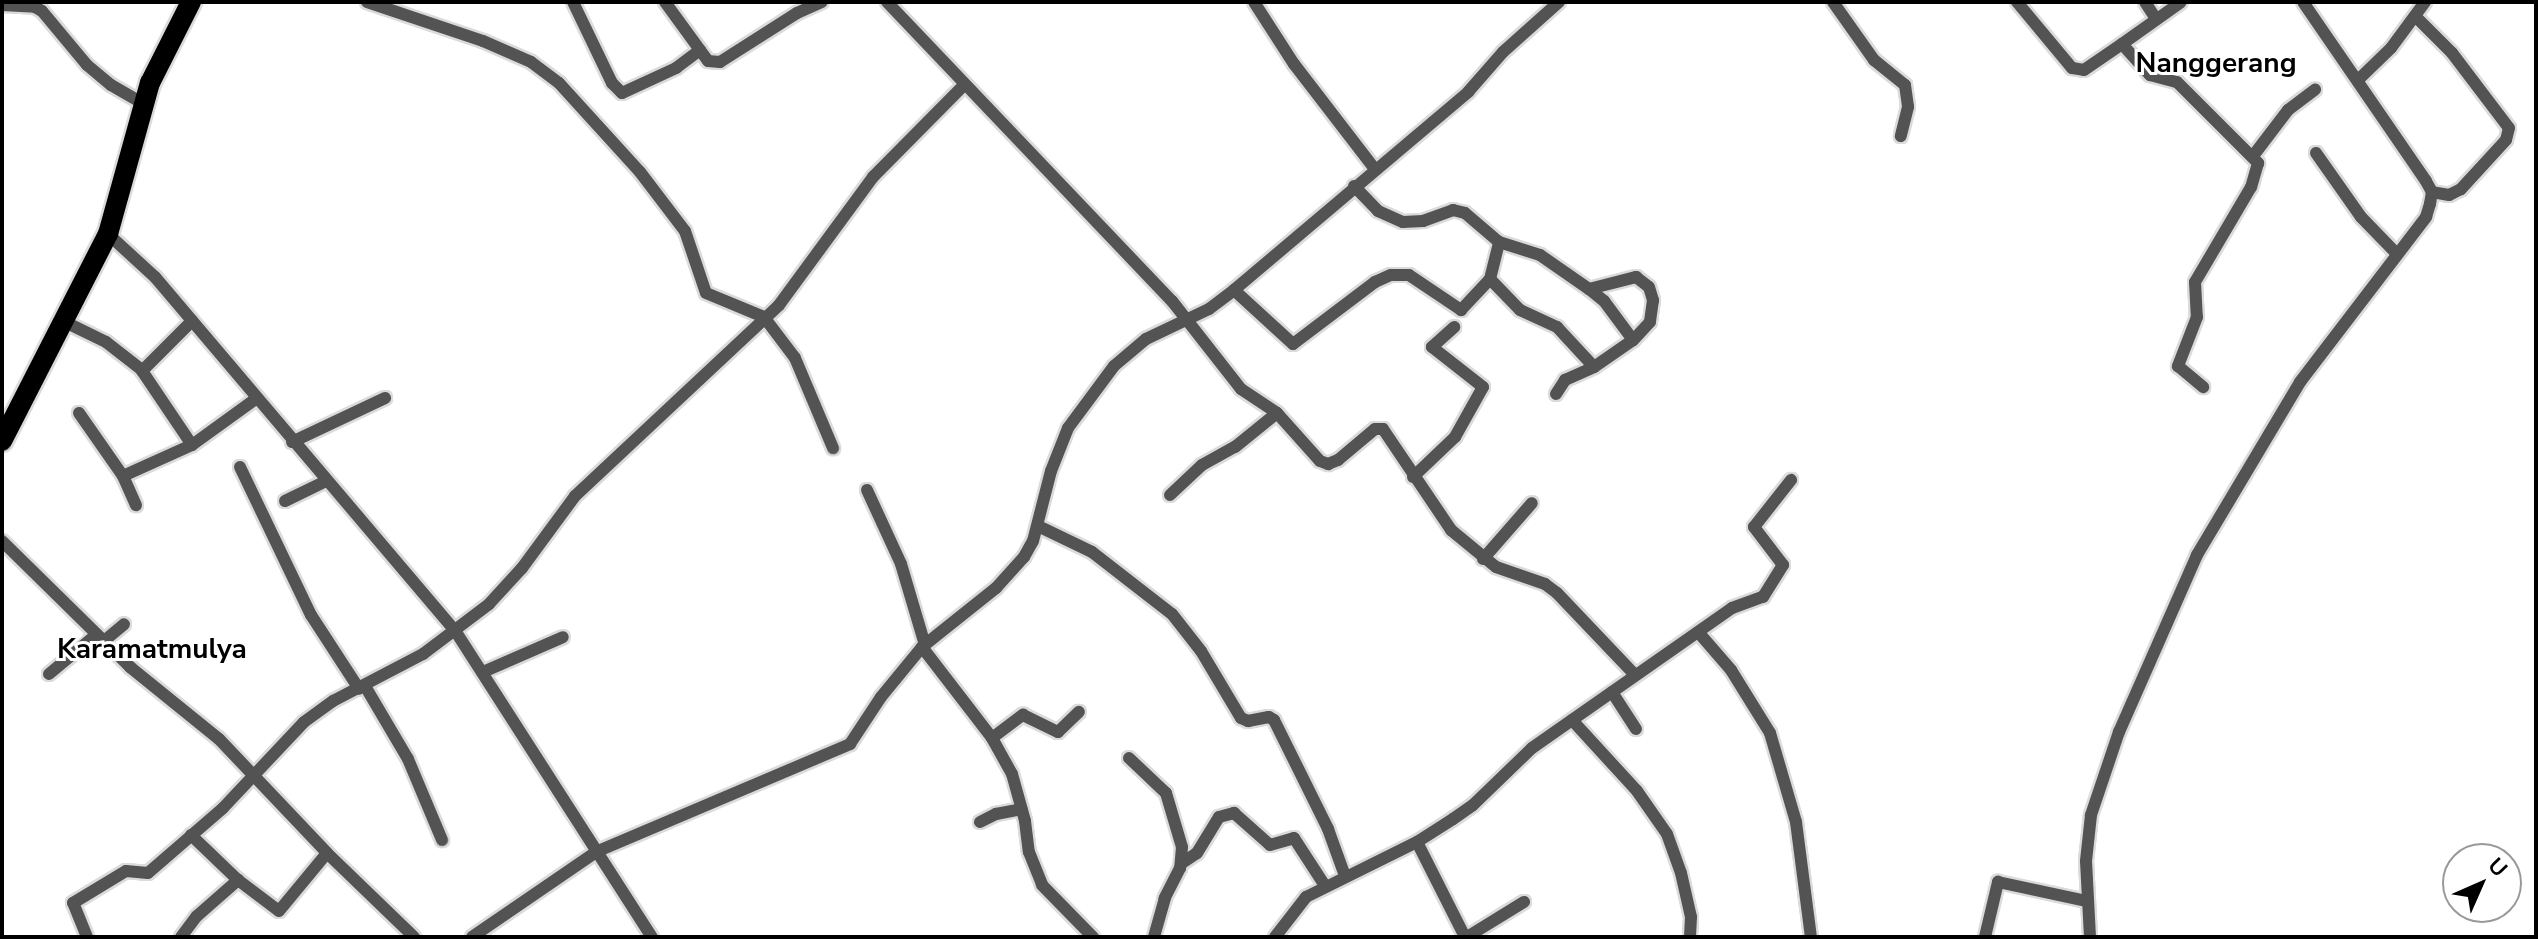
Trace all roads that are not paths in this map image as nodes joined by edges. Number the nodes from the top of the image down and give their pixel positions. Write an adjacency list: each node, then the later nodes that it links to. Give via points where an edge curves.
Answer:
1 (191, 2): 23 (highway)
2 (367, 2): 36 (street, via 483,41 545,71 584,109 676,219 691,245 706,293)
3 (573, 2): 19 (street, via 612,83 622,93 676,68)
4 (665, 2): 19 (street)
5 (822, 2): 19 (street, via 720,62 708,61)
6 (887, 2): 21 (street)
7 (1254, 2): 27 (street)
8 (1559, 2): 27 (street, via 1468,92)
9 (1833, 2): 24 (street, via 1874,60 1905,85 1908,107)
10 (2017, 2): 18 (street, via 2076,71)
11 (2145, 2): 17 (street)
12 (2181, 2): 17 (street)
13 (2303, 2): 20 (street)
14 (2425, 2): 16 (street)
15 (2, 5): 23 (street, via 42,11 87,65)
16 (2416, 17): 20 (street); 29 (street, via 2452,53 2509,128 2506,140 2461,189 2449,195)
17 (2156, 19): 18 (street)
18 (2122, 44): 26 (street, via 2150,75 2177,82)
19 (700, 50)
20 (2358, 80): 29 (street)
21 (963, 86): 36 (street, via 873,177 779,305); 37 (street)
22 (2315, 90): 26 (street, via 2288,110)
23 (144, 104): 30 (highway)
24 (1901, 136)
25 (2316, 153): 32 (street, via 2361,217)
26 (2253, 156): 44 (street, via 2259,166 2251,187 2195,282 2197,317 2178,366)
27 (1374, 168): 28 (street)
28 (1354, 186): 31 (street, via 1378,211 1403,222 1453,210 1465,213); 35 (street)
29 (2432, 192): 32 (street, via 2426,217)
30 (108, 234): 38 (street); 39 (highway)
31 (1499, 242): 33 (street); 34 (street, via 1540,255)
32 (2396, 253): 95 (street, via 2300,382 2197,555 2103,775 2086,836)
33 (1490, 279): 35 (street, via 1461,310 1409,275 1391,275 1293,344); 42 (street, via 1520,310 1557,327)
34 (1589, 289): 41 (street); 41 (street, via 1628,277 1649,287 1652,316)
35 (1234, 290): 37 (street)
36 (764, 317): 53 (street, via 795,358); 68 (street, via 575,496 509,584)
37 (1188, 320): 49 (street, via 1241,389); 64 (street, via 1146,339 1092,391 1068,428)
38 (192, 321): 43 (street); 46 (street)
39 (65, 322): 43 (street, via 106,342); 50 (highway)
40 (1454, 327): 56 (street, via 1432,347 1483,387 1455,437)
41 (1633, 340): 42 (street)
42 (1594, 367): 45 (street, via 1565,380)
43 (142, 370): 52 (street)
44 (2203, 387)
45 (1556, 394)
46 (257, 398): 51 (street); 52 (street)
47 (385, 398): 51 (street)
48 (79, 413): 55 (street)
49 (1277, 413): 56 (street, via 1324,463 1338,460 1375,429 1383,429); 60 (street, via 1235,447 1202,465)
50 (2, 441)
51 (292, 442): 58 (street)
52 (192, 445): 55 (street)
53 (833, 448)
54 (240, 467): 76 (street, via 311,615)
55 (123, 476): 63 (street)
56 (1413, 477): 66 (street, via 1442,520)
57 (1791, 480): 69 (street, via 1754,527 1782,561 1782,570 1763,597 1732,608)
58 (326, 481): 61 (street); 68 (street)
59 (867, 490): 72 (street, via 901,564)
60 (1170, 495)
61 (285, 501)
62 (1532, 503): 66 (street)
63 (136, 505)
64 (1038, 526): 72 (street, via 1011,574); 92 (street, via 1092,552 1172,614 1241,718 1274,720)
65 (2, 541): 71 (street)
66 (1483, 559): 75 (street, via 1557,593)
67 (124, 624): 71 (street)
68 (456, 632): 73 (street); 76 (street)
69 (1699, 633): 75 (street); 107 (street, via 1731,670 1770,733 1796,822)
70 (563, 637): 73 (street)
71 (101, 638): 74 (street); 83 (street)
72 (924, 646): 81 (street); 89 (street, via 888,687 850,744)
73 (483, 672): 89 (street)
74 (49, 674)
75 (1635, 675): 77 (street)
76 (362, 688): 83 (street, via 304,722); 87 (street, via 408,759)
77 (1612, 692): 79 (street); 80 (street)
78 (1079, 712): 81 (street, via 1058,732 1023,715)
79 (1572, 720): 88 (street, via 1532,748 1473,805); 106 (street, via 1637,791 1667,834 1691,917)
80 (1636, 729)
81 (992, 738): 84 (street, via 1012,774)
82 (1129, 758): 91 (street, via 1166,793)
83 (255, 776): 86 (street); 90 (street)
84 (1022, 809): 85 (street); 102 (street, via 1029,852 1042,885)
85 (980, 822)
86 (191, 835): 93 (street); 97 (street, via 148,873 126,871 73,903)
87 (442, 840)
88 (1417, 842): 92 (street); 105 (street)
89 (596, 852): 100 (street); 101 (street)
90 (327, 853): 93 (street, via 279,911); 99 (street)
91 (1182, 863): 94 (street, via 1197,853 1219,817 1234,813 1270,845 1294,838); 103 (street)
92 (1345, 876): 94 (street)
93 (238, 880): 98 (street)
94 (1325, 886): 104 (street, via 1294,907)
95 (2087, 901): 108 (street, via 1998,882); 109 (street)
96 (1524, 902): 105 (street)
97 (87, 937)
98 (181, 937)
99 (414, 937)
100 (472, 937)
101 (652, 937)
102 (1093, 937)
103 (1154, 937)
104 (1275, 937)
105 (1466, 937)
106 (1690, 937)
107 (1811, 937)
108 (1985, 937)
109 (2090, 937)

